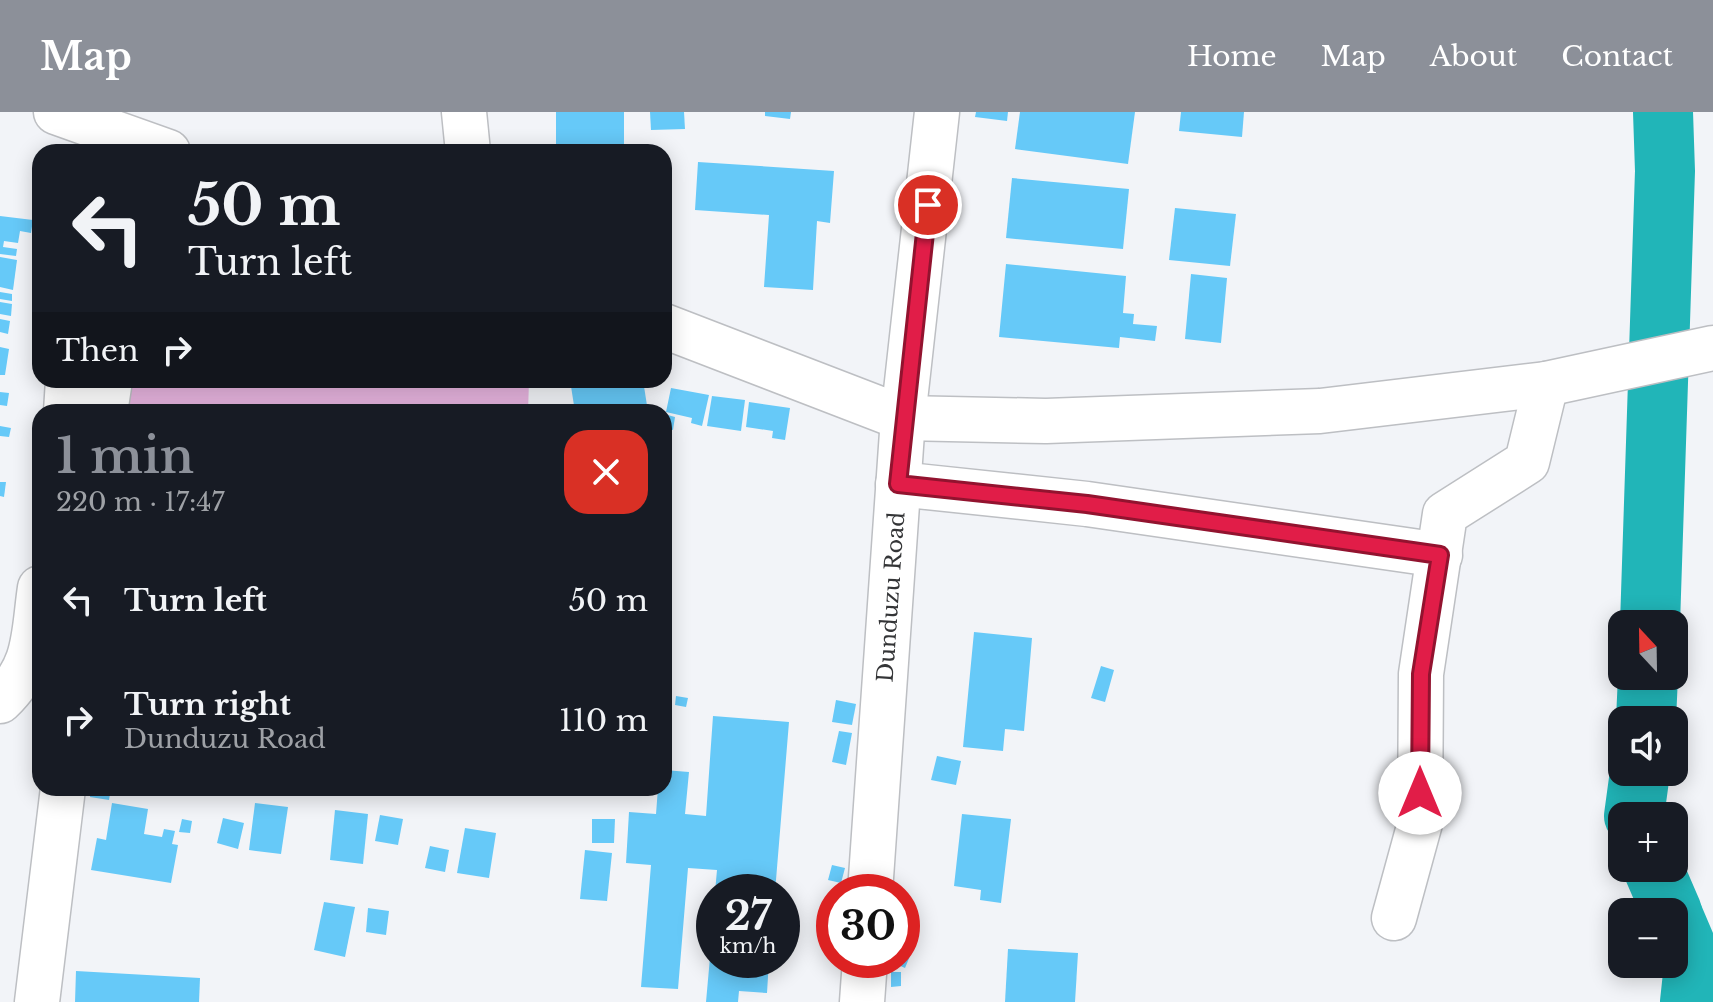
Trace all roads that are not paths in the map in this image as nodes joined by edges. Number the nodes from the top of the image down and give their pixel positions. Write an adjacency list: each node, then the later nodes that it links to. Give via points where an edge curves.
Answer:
1 (464, 112): 5 (street)
2 (937, 112): 9 (street, Dunduzu Road)
3 (76, 129): 4 (street)
4 (131, 144)
5 (467, 144)
6 (672, 329): 9 (street)
7 (1713, 348): 8 (street)
8 (1546, 384): 9 (street, via 1320,411 1046,421); 11 (street, via 1527,462 1445,514)
9 (903, 418): 10 (street, Dunduzu Road)
10 (898, 484): 11 (street, via 1087,504); 15 (street, Dunduzu Road)
11 (1440, 555): 16 (street, via 1421,674 1420,823)
12 (32, 644): 13 (street, via 29,665)
13 (0, 701)
14 (62, 796): 18 (street)
15 (871, 874)
16 (1394, 918)
17 (864, 978): 19 (street)
18 (37, 1002)
19 (862, 1002)

